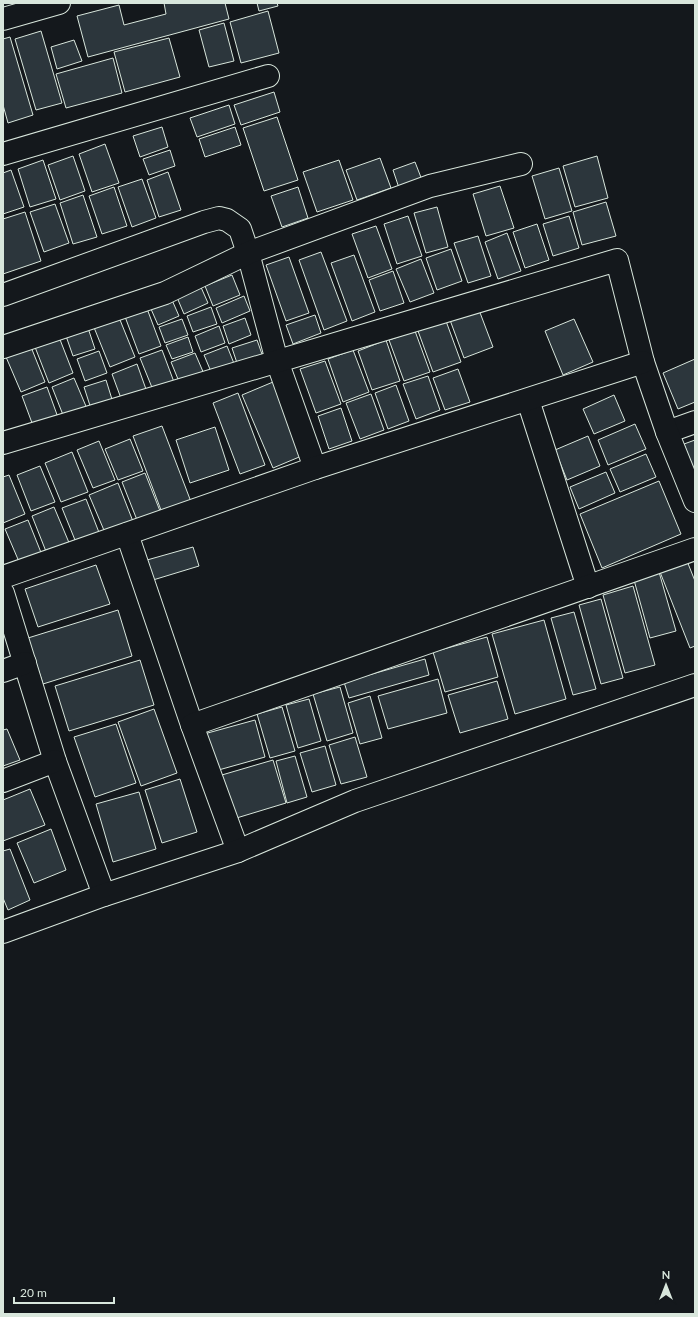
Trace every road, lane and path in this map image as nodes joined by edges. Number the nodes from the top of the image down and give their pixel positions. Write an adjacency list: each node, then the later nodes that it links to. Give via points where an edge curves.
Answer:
1 (59, 3): 2 (street)
2 (3, 19)
3 (268, 76): 4 (street)
4 (3, 154)
5 (521, 164): 6 (street, via 430,186)
6 (248, 253): 7 (street, via 240,229 219,218); 8 (street, via 165,292); 9 (street)
7 (3, 295)
8 (3, 347)
9 (277, 361): 10 (street, via 617,260); 14 (street); 15 (street)
10 (643, 362): 11 (street); 13 (street)
11 (528, 400): 15 (street); 20 (street)
12 (695, 422): 13 (street)
13 (667, 432): 16 (street)
14 (3, 443)
15 (315, 468): 17 (street)
16 (695, 501)
17 (126, 534): 19 (street); 25 (street)
18 (695, 549): 20 (street)
19 (3, 577)
20 (588, 587): 25 (street)
21 (3, 593): 22 (street)
22 (25, 663): 23 (street); 26 (street)
23 (3, 671)
24 (695, 685): 28 (street, via 356,800)
25 (192, 725): 28 (street)
26 (55, 761): 27 (street); 29 (street)
27 (3, 781)
28 (238, 851): 29 (street)
29 (104, 895): 30 (street)
30 (3, 932)

